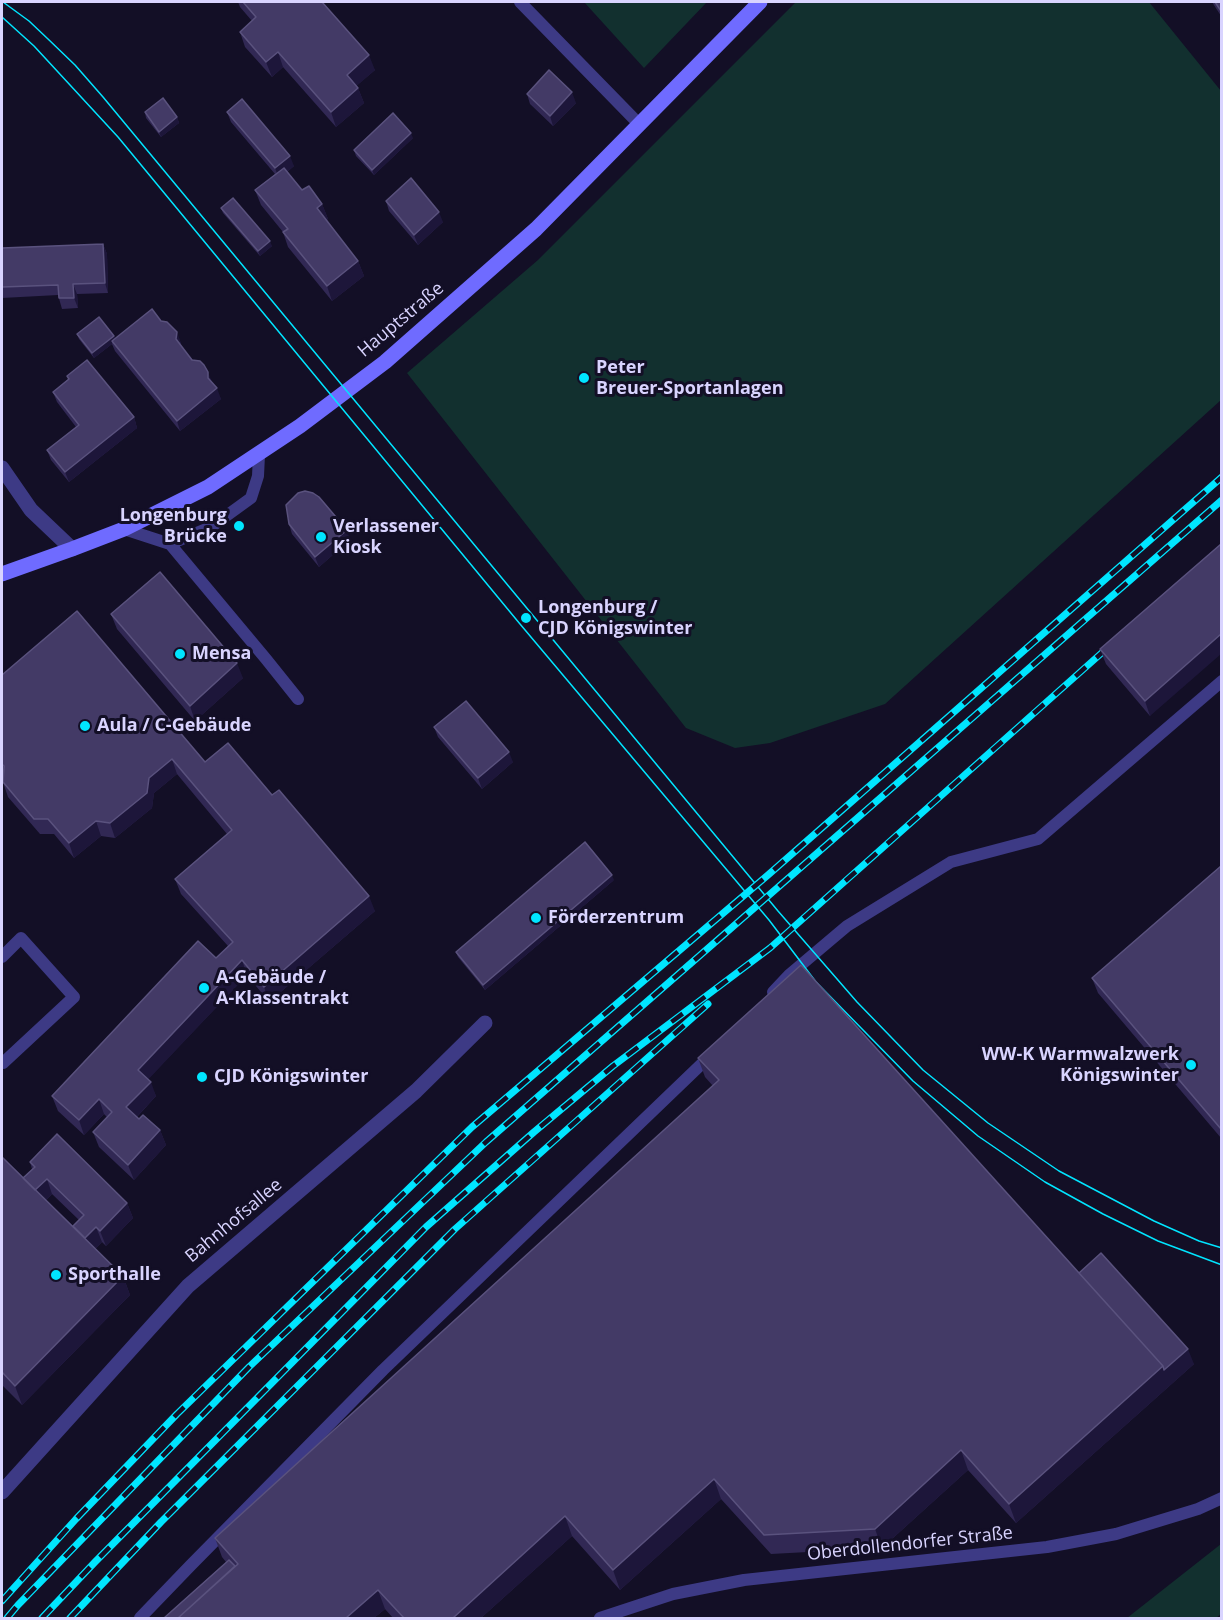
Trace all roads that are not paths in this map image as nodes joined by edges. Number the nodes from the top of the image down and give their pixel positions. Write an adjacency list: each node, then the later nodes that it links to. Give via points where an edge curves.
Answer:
1 (520, 2): 3 (lane)
2 (760, 2): 3 (main road, Hauptstraße)
3 (639, 124): 4 (main road, Hauptstraße, via 536,229 385,362)
4 (259, 455): 6 (main road, Hauptstraße, via 208,487); 7 (lane, via 251,498 211,527)
5 (2, 468): 8 (street, via 31,510)
6 (124, 529): 7 (lane); 8 (main road, Hauptstraße)
7 (170, 544): 11 (lane)
8 (72, 549): 9 (main road, Hauptstraße)
9 (2, 574)
10 (1221, 681): 13 (lane, via 1038,839 951,862 848,926)
11 (298, 699)
12 (2, 957): 16 (lane, via 21,938 74,997)
13 (765, 1000)
14 (485, 1023): 17 (street, Bahnhofsallee, via 416,1091 188,1286)
15 (717, 1049): 19 (lane, via 383,1370)
16 (2, 1062)
17 (2, 1492)
18 (1221, 1498): 20 (lane, Oberdollendorfer Straße, via 1116,1534 1047,1547 744,1580 673,1594)
19 (140, 1618)
20 (600, 1618)

